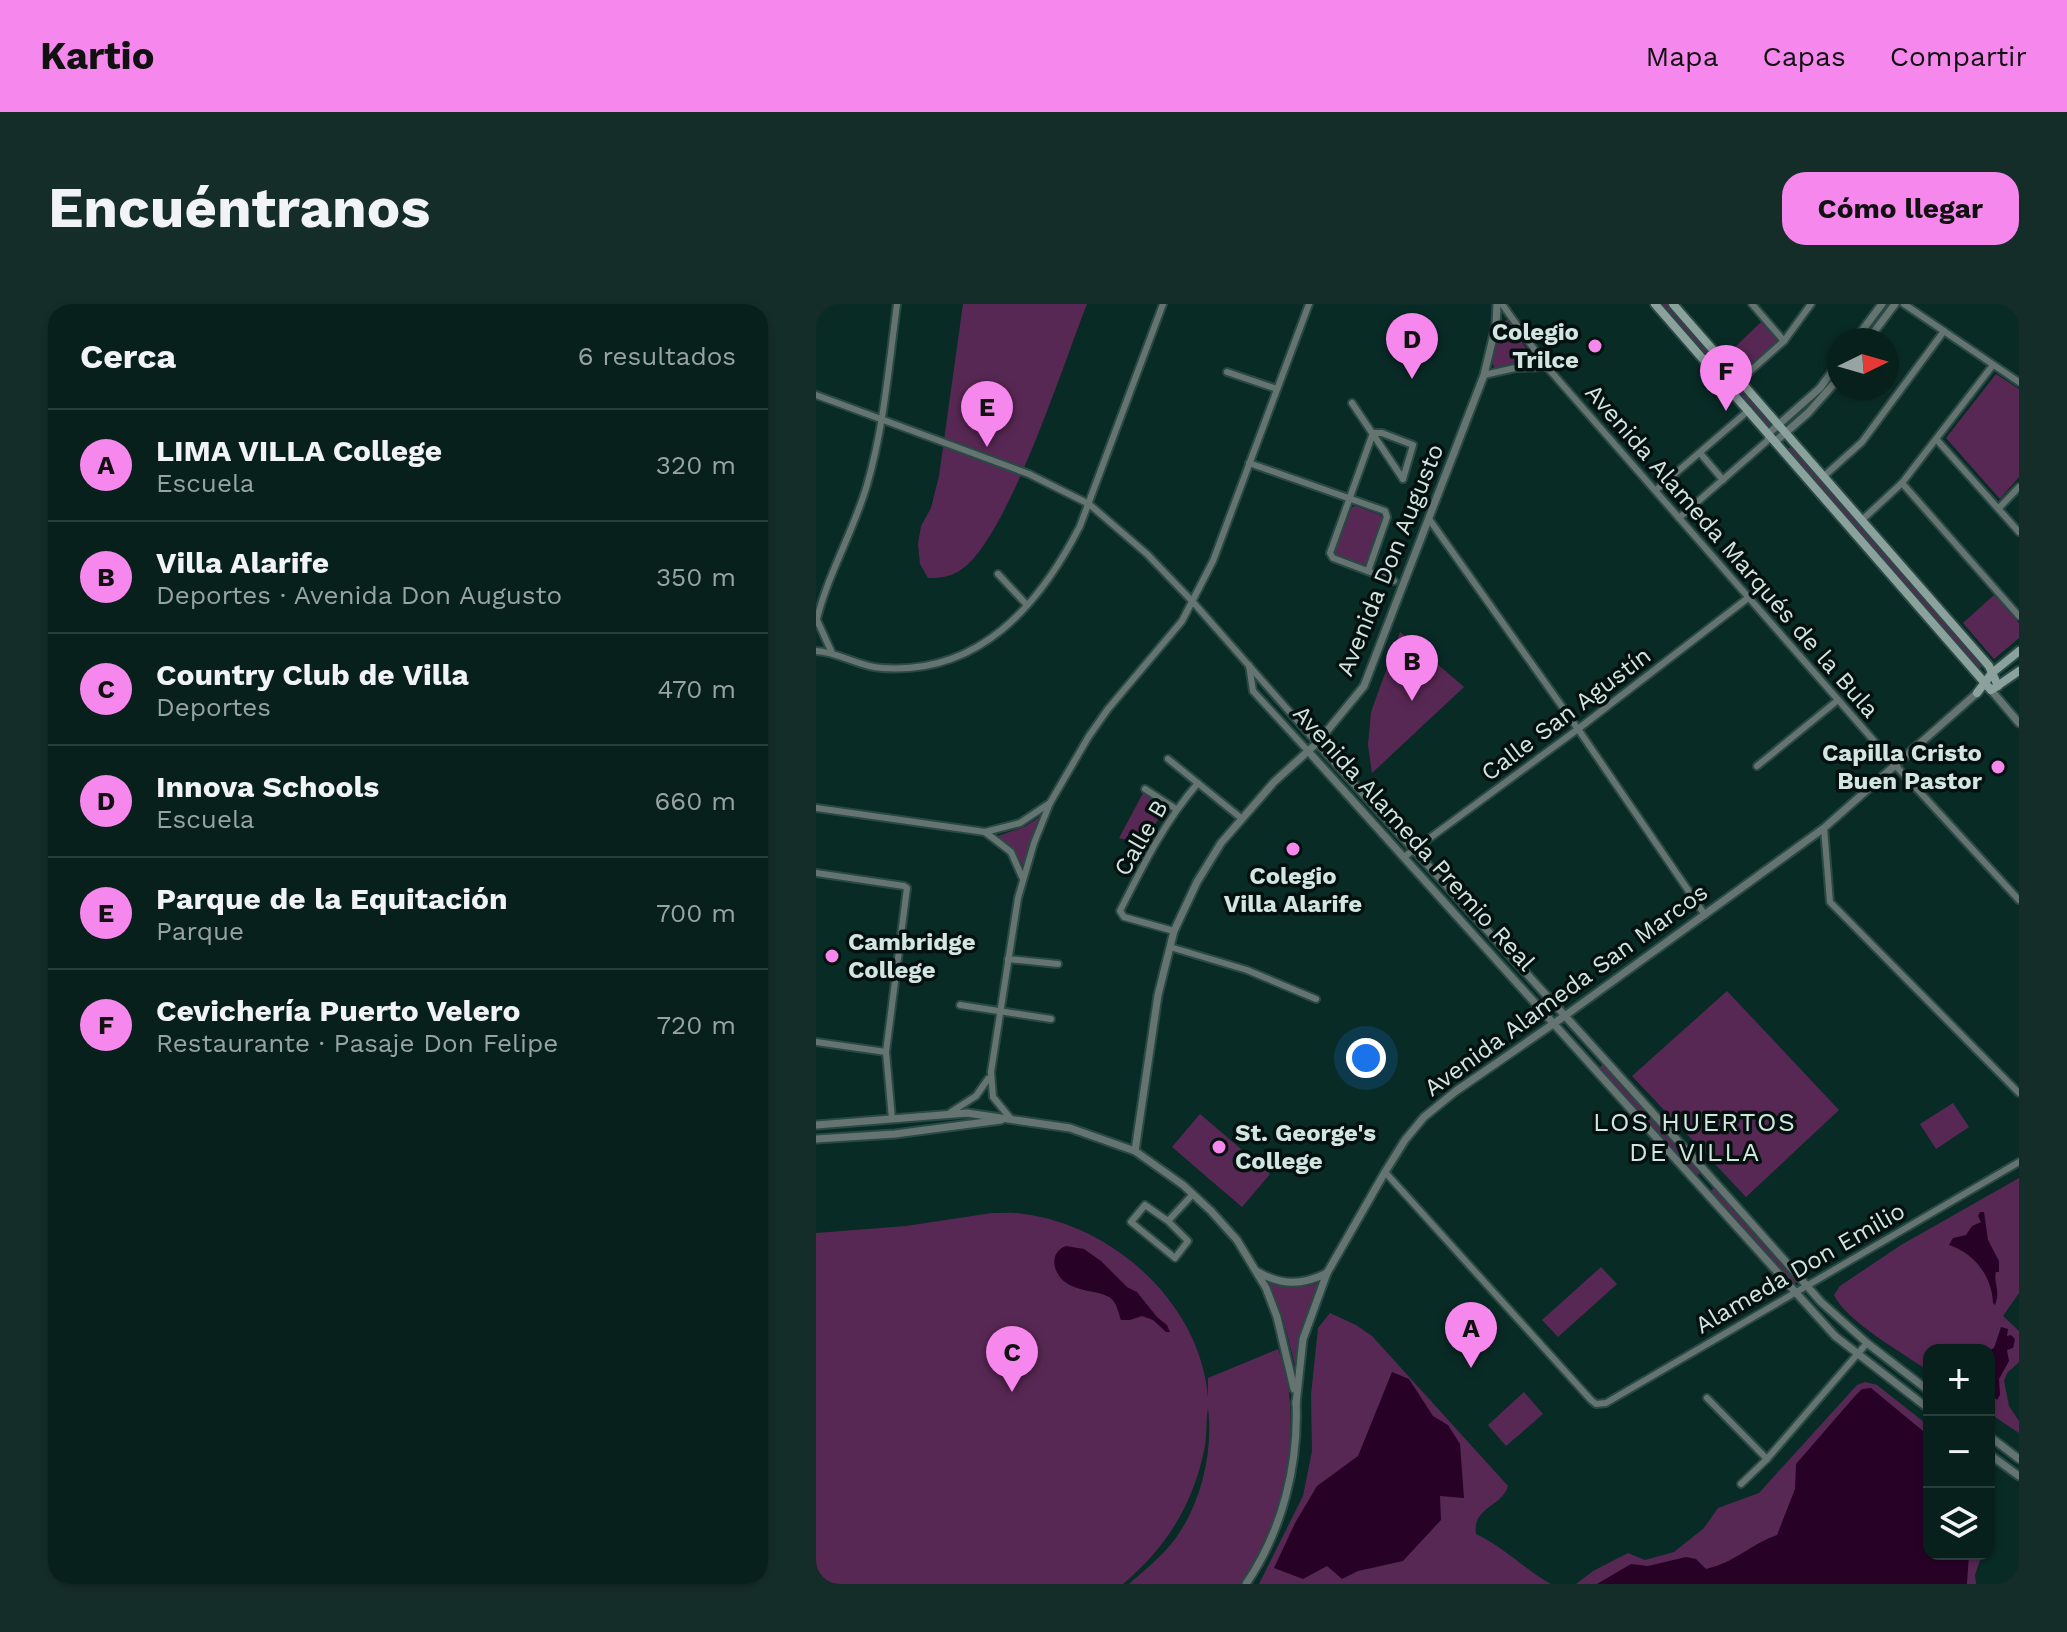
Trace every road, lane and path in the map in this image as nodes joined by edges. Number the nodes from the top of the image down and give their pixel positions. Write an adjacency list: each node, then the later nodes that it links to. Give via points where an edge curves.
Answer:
1 (897, 304): 28 (street)
2 (1163, 304): 41 (street)
3 (1309, 304): 23 (street)
4 (1499, 304): 17 (street, Avenida Alameda Marqués de la Bula); 19 (street, Avenida Don Augusto)
5 (1655, 304): 27 (main road)
6 (1673, 304): 21 (main road)
7 (1752, 304): 15 (street)
8 (1811, 304): 15 (street)
9 (1882, 304): 12 (street)
10 (1895, 304): 13 (street)
11 (1904, 304): 14 (street)
12 (1864, 328)
13 (1877, 328)
14 (1944, 331): 16 (street); 35 (street, via 1862,442)
15 (1784, 341): 21 (street)
16 (1993, 365): 22 (street); 32 (street)
17 (1547, 367): 19 (street); 39 (street, Avenida Alameda Marqués de la Bula)
18 (1227, 372): 23 (street)
19 (1484, 375): 44 (street, Avenida Don Augusto)
20 (1827, 378): 29 (street)
21 (1739, 381): 29 (main road)
22 (2019, 382)
23 (1277, 389): 34 (street)
24 (1827, 392): 29 (street)
25 (816, 395): 28 (street, Avenida Alameda Premio Real)
26 (1352, 403): 30 (street)
27 (1749, 410): 31 (main road); 33 (street)
28 (882, 417): 41 (street, Avenida Alameda Premio Real, via 1029,474); 54 (street, via 866,488)
29 (1782, 430): 31 (street); 35 (main road)
30 (1373, 433): 30 (street, via 1388,456 1403,479 1413,445); 40 (street)
31 (1771, 439): 36 (street); 61 (main road)
32 (1937, 440): 37 (street); 42 (street)
33 (1700, 453): 36 (street); 39 (street)
34 (1249, 463): 40 (street); 51 (street)
35 (1823, 477): 45 (main road)
36 (1723, 480): 43 (street)
37 (1902, 483): 45 (street); 53 (street)
38 (2019, 487): 42 (street)
39 (1656, 490): 43 (street, Avenida Alameda Marqués de la Bula)
40 (1349, 500): 47 (street, via 1330,553); 47 (street, via 1387,513)
41 (1089, 504): 51 (street, Avenida Alameda Premio Real); 52 (street, via 1068,549)
42 (1999, 508): 46 (street)
43 (1679, 518): 50 (street, Avenida Alameda Marqués de la Bula)
44 (1429, 519): 66 (street); 67 (street, Avenida Don Augusto, via 1364,686)
45 (1862, 520): 60 (main road)
46 (2019, 532)
47 (1368, 571): 49 (street)
48 (998, 574): 52 (street)
49 (1394, 581)
50 (1748, 598): 64 (street, Avenida Alameda Marqués de la Bula); 66 (street, Calle San Agustín)
51 (1193, 602): 58 (street, Avenida Alameda Premio Real); 74 (street, via 1095,727)
52 (1027, 605): 57 (street, via 992,637 953,661 883,668)
53 (2019, 616)
54 (816, 622): 57 (street)
55 (816, 651): 57 (street)
56 (2019, 651): 60 (main road, Avenida Alameda San Marcos)
57 (832, 653)
58 (1249, 665): 67 (street, Avenida Alameda Premio Real); 68 (street, Avenida Alameda Premio Real, via 1253,691)
59 (2019, 671): 62 (main road, Avenida Alameda San Marcos)
60 (1992, 673): 61 (main road, Avenida Alameda San Marcos); 62 (main road)
61 (1984, 682): 62 (main road); 63 (main road, Avenida Alameda San Marcos)
62 (1994, 688): 63 (main road, Avenida Alameda San Marcos); 65 (street)
63 (1977, 693): 71 (street, Avenida Alameda San Marcos)
64 (1838, 700): 70 (street); 71 (street, Avenida Alameda Marqués de la Bula)
65 (2019, 723)
66 (1578, 729): 82 (street, Calle San Agustín); 87 (street)
67 (1317, 743): 68 (street, Avenida Don Augusto); 75 (street, Avenida Alameda Premio Real)
68 (1308, 751): 78 (street, Avenida Alameda Premio Real); 79 (street, Avenida Don Augusto)
69 (1168, 759): 72 (street)
70 (1757, 766)
71 (1896, 766): 80 (street, Avenida Alameda San Marcos); 86 (street, Avenida Alameda Marqués de la Bula)
72 (1198, 783): 77 (street, Calle B); 79 (street)
73 (1145, 789): 77 (street)
74 (1050, 803): 81 (street, via 1020,823); 85 (street)
75 (1373, 806): 78 (street); 82 (street, Avenida Alameda Premio Real)
76 (816, 808): 81 (street)
77 (1176, 809): 88 (street, Calle B, via 1121,914)
78 (1366, 814): 83 (street, Avenida Alameda Premio Real)
79 (1241, 818): 88 (street, Avenida Don Augusto, via 1197,882)
80 (1824, 828): 87 (street, Avenida Alameda San Marcos); 105 (street, via 1830,902)
81 (985, 832): 85 (street, via 1011,852)
82 (1412, 850): 83 (street, Calle San Agustín); 89 (street, Avenida Alameda Premio Real)
83 (1404, 857): 90 (street, Avenida Alameda Premio Real)
84 (816, 873): 103 (street, via 904,886 908,893)
85 (1022, 878): 92 (street)
86 (2019, 900)
87 (1705, 915): 99 (street, Avenida Alameda San Marcos)
88 (1174, 931): 91 (street, Avenida Don Augusto)
89 (1488, 932): 90 (street); 93 (street, Avenida Alameda Premio Real)
90 (1480, 940): 95 (street, Avenida Alameda Premio Real)
91 (1170, 947): 96 (street, via 1247,970); 111 (street, Avenida Don Augusto)
92 (1008, 959): 94 (street); 98 (street)
93 (1513, 959): 95 (street); 99 (street, Avenida Alameda Premio Real)
94 (1058, 964)
95 (1504, 967): 101 (street, Avenida Alameda Premio Real)
96 (1316, 999)
97 (960, 1005): 98 (street)
98 (1000, 1011): 100 (street); 104 (street)
99 (1566, 1015): 101 (street, Avenida Alameda San Marcos); 118 (street, Avenida Alameda Premio Real)
100 (1051, 1019)
101 (1554, 1023): 113 (street, Avenida Alameda San Marcos, via 1439,1104 1405,1140); 119 (street, Avenida Alameda Premio Real)
102 (816, 1042): 103 (street)
103 (886, 1052): 107 (street)
104 (991, 1072): 106 (street, via 976,1096); 108 (street, via 993,1097)
105 (2019, 1093)
106 (951, 1112): 107 (street); 108 (street)
107 (892, 1119): 109 (street)
108 (1011, 1119): 110 (street); 111 (street, via 1070,1128)
109 (816, 1125)
110 (816, 1139)
111 (1135, 1151): 114 (street)
112 (2019, 1162): 118 (street, Alameda Don Emilio)
113 (1385, 1172): 117 (street, Avenida Alameda San Marcos); 119 (street, Alameda Don Emilio, via 1600,1404)
114 (1193, 1194): 115 (street); 116 (street, via 1237,1240)
115 (1168, 1221): 115 (street, via 1188,1241 1175,1258 1131,1222 1145,1205)
116 (1256, 1272): 117 (street, via 1294,1283); 124 (street, via 1277,1317)
117 (1327, 1273): 124 (street, Avenida Alameda San Marcos, via 1303,1339)
118 (1806, 1285): 119 (street, Alameda Don Emilio); 120 (street, Avenida Alameda Premio Real)
119 (1796, 1291): 121 (street, Avenida Alameda Premio Real)
120 (1867, 1343): 121 (street); 122 (street, Avenida Alameda Premio Real)
121 (1857, 1355): 125 (street, Avenida Alameda Premio Real); 128 (street)
122 (1923, 1386)
123 (1707, 1398): 128 (street)
124 (1296, 1404): 132 (street, via 1293,1462 1282,1508)
125 (1923, 1404)
126 (1995, 1441): 129 (street)
127 (1995, 1458): 130 (street)
128 (1767, 1459): 131 (street)
129 (2019, 1459)
130 (2019, 1476)
131 (1741, 1484)
132 (1246, 1584)

